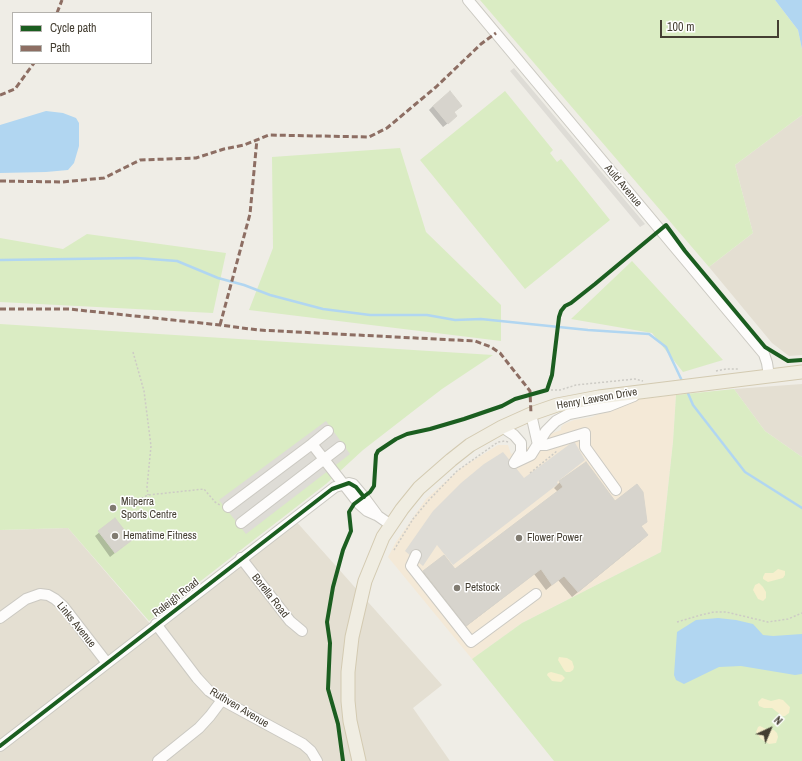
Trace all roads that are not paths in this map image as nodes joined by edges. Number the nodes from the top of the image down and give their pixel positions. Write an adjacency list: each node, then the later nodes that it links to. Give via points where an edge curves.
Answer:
1 (468, 0): 3 (street, Auld Avenue, via 764,354)
2 (802, 372): 3 (main road, Henry Lawson Drive)
3 (769, 376): 4 (main road, Henry Lawson Drive, via 663,389)
4 (645, 388): 5 (main road, Henry Lawson Drive, via 578,401); 9 (street, via 609,406 570,414 556,421)
5 (531, 414): 6 (main road, Henry Lawson Drive); 9 (street)
6 (502, 427): 9 (street, via 521,443 520,452 514,463 531,454); 16 (main road, Henry Lawson Drive, via 470,445 430,478 407,502)
7 (328, 431): 8 (street)
8 (312, 444): 11 (street); 14 (street)
9 (538, 445): 13 (street, via 585,433 585,447)
10 (340, 447): 11 (street)
11 (324, 459): 12 (street); 15 (street)
12 (344, 485): 16 (street, via 349,483 356,487 378,516); 18 (street, Raleigh Road, via 332,489)
13 (616, 490)
14 (228, 507)
15 (241, 523)
16 (391, 525): 28 (main road, Henry Lawson Drive, via 365,581 351,645 348,701)
17 (416, 555): 19 (street, via 411,566 471,642)
18 (241, 558): 21 (street, Raleigh Road); 22 (street, Borella Road, via 284,614)
19 (536, 594)
20 (0, 618): 23 (street, Links Avenue, via 26,599 40,594 48,595 63,606)
21 (156, 624): 23 (street, Raleigh Road); 24 (street, Ruthven Avenue, via 197,678)
22 (302, 631)
23 (107, 663): 25 (street, Raleigh Road)
24 (222, 700): 26 (street, via 199,728); 27 (street, Ruthven Avenue, via 303,744)
25 (0, 746)
26 (162, 760)
27 (317, 761)
28 (358, 761)

